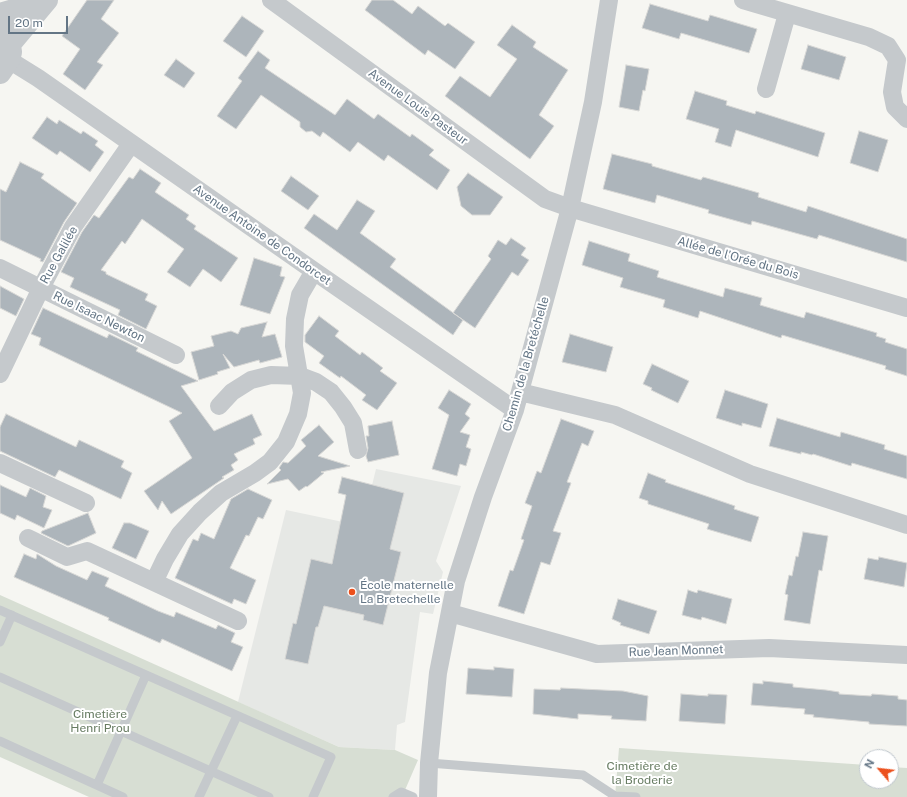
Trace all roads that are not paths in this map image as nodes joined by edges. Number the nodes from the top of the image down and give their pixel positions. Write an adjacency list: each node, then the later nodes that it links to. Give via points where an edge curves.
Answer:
1 (47, 0): 5 (street); 8 (street)
2 (270, 0): 12 (street, Avenue Louis Pasteur, via 545,199)
3 (609, 0): 12 (street, Chemin de la Bretéchelle, via 594,102)
4 (743, 0): 6 (street)
5 (0, 14)
6 (787, 14): 9 (street); 10 (street, via 868,37 888,46 896,60 892,92 895,107)
7 (0, 21): 8 (street, via 8,32)
8 (7, 59): 11 (street, Avenue Antoine de Condorcet)
9 (766, 89)
10 (907, 119)
11 (131, 144): 14 (street, Avenue Antoine de Condorcet); 15 (street, Rue Galilée, via 74,227)
12 (570, 208): 16 (street, Allée de l'Orée du Bois); 20 (street, Chemin de la Bretéchelle)
13 (0, 268): 15 (street, Rue Isaac Newton)
14 (314, 271): 19 (street, via 300,295 295,319 294,346); 22 (street, Avenue Antoine de Condorcet)
15 (41, 288): 17 (street, Rue Isaac Newton); 18 (street, Rue Galilée)
16 (907, 308)
17 (176, 354)
18 (0, 374)
19 (300, 376): 21 (street, via 271,375 251,380 232,392); 23 (street, via 316,382 331,392 343,407 353,423); 28 (street, via 302,393 298,414 286,442 270,462 221,493 200,512 180,534)
20 (520, 392): 22 (street, Chemin de la Bretéchelle); 26 (street, via 615,415 750,474)
21 (219, 406)
22 (515, 410): 30 (street, Chemin de la Bretéchelle, via 482,497 456,581)
23 (358, 450)
24 (0, 463): 25 (street)
25 (86, 503)
26 (907, 525)
27 (28, 538): 28 (street, via 67,557 87,551)
28 (154, 582): 32 (street)
29 (0, 610): 31 (lane)
30 (450, 613): 34 (street, Rue Jean Monnet, via 597,654 769,648); 40 (street, Chemin de la Bretéchelle, via 438,673)
31 (12, 616): 33 (lane); 35 (lane)
32 (238, 621)
33 (0, 642)
34 (907, 655)
35 (146, 675): 37 (lane); 38 (lane)
36 (0, 677): 38 (lane)
37 (237, 716): 41 (lane); 46 (lane, via 331,758)
38 (121, 731): 41 (lane); 42 (lane)
39 (0, 742): 42 (lane)
40 (429, 763): 49 (street, Chemin de la Bretéchelle); 50 (lane, via 583,775 616,796)
41 (211, 771): 44 (lane); 45 (lane)
42 (96, 785): 43 (lane)
43 (123, 797)
44 (199, 797)
45 (269, 797)
46 (313, 797)
47 (393, 797): 48 (lane, via 401,792)
48 (413, 797)
49 (428, 797)
50 (636, 797)

